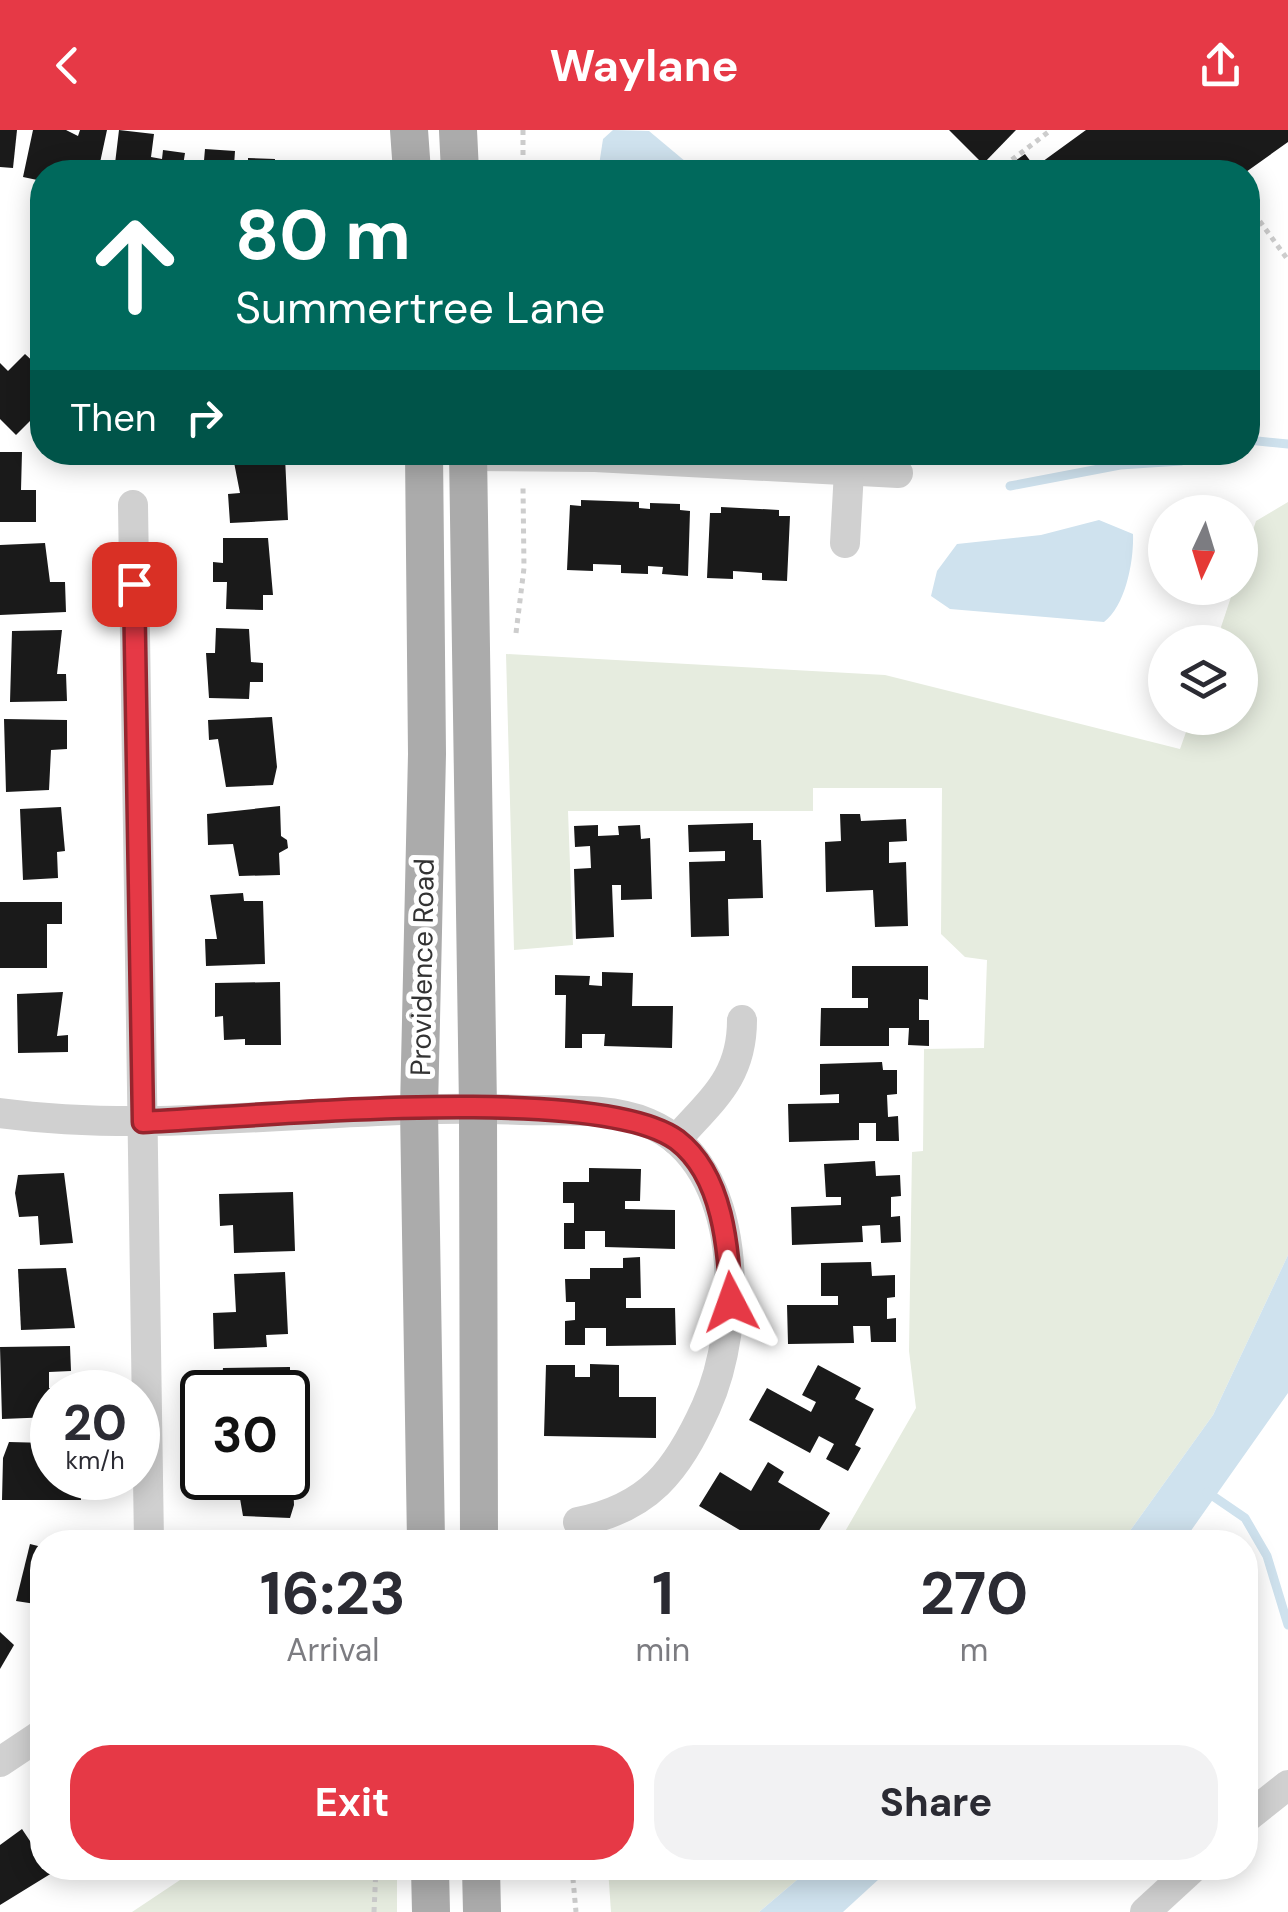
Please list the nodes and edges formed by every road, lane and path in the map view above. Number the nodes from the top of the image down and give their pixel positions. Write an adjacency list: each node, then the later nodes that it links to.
1 (409, 130): 5 (main road)
2 (458, 130): 6 (main road)
3 (523, 130): 7 (path)
4 (1051, 130): 8 (path)
5 (411, 160)
6 (459, 160)
7 (523, 160)
8 (1012, 160)
9 (1260, 222): 10 (path)
10 (1288, 260)
11 (424, 465): 22 (main road, Providence Road)
12 (468, 465): 21 (main road, Providence Road)
13 (522, 465): 19 (path)
14 (723, 465): 15 (street)
15 (849, 470): 16 (street); 18 (street)
16 (898, 474)
17 (133, 505): 24 (street)
18 (845, 543)
19 (516, 634)
20 (742, 1020): 25 (street)
21 (478, 1108): 22 (street); 25 (street); 29 (main road, Providence Road)
22 (420, 1109): 24 (street); 28 (main road, Providence Road)
23 (0, 1113): 24 (street)
24 (143, 1122): 27 (street)
25 (676, 1140): 26 (street)
26 (578, 1522)
27 (149, 1530)
28 (426, 1530)
29 (478, 1530)
30 (30, 1742): 31 (street)
31 (0, 1762)
32 (1288, 1785): 33 (street)
33 (1258, 1809)
34 (375, 1880): 39 (path)
35 (430, 1880): 40 (main road)
36 (482, 1880): 41 (main road)
37 (573, 1880): 42 (path)
38 (1180, 1880): 43 (street)
39 (374, 1912)
40 (431, 1912)
41 (482, 1912)
42 (576, 1912)
43 (1145, 1912)

